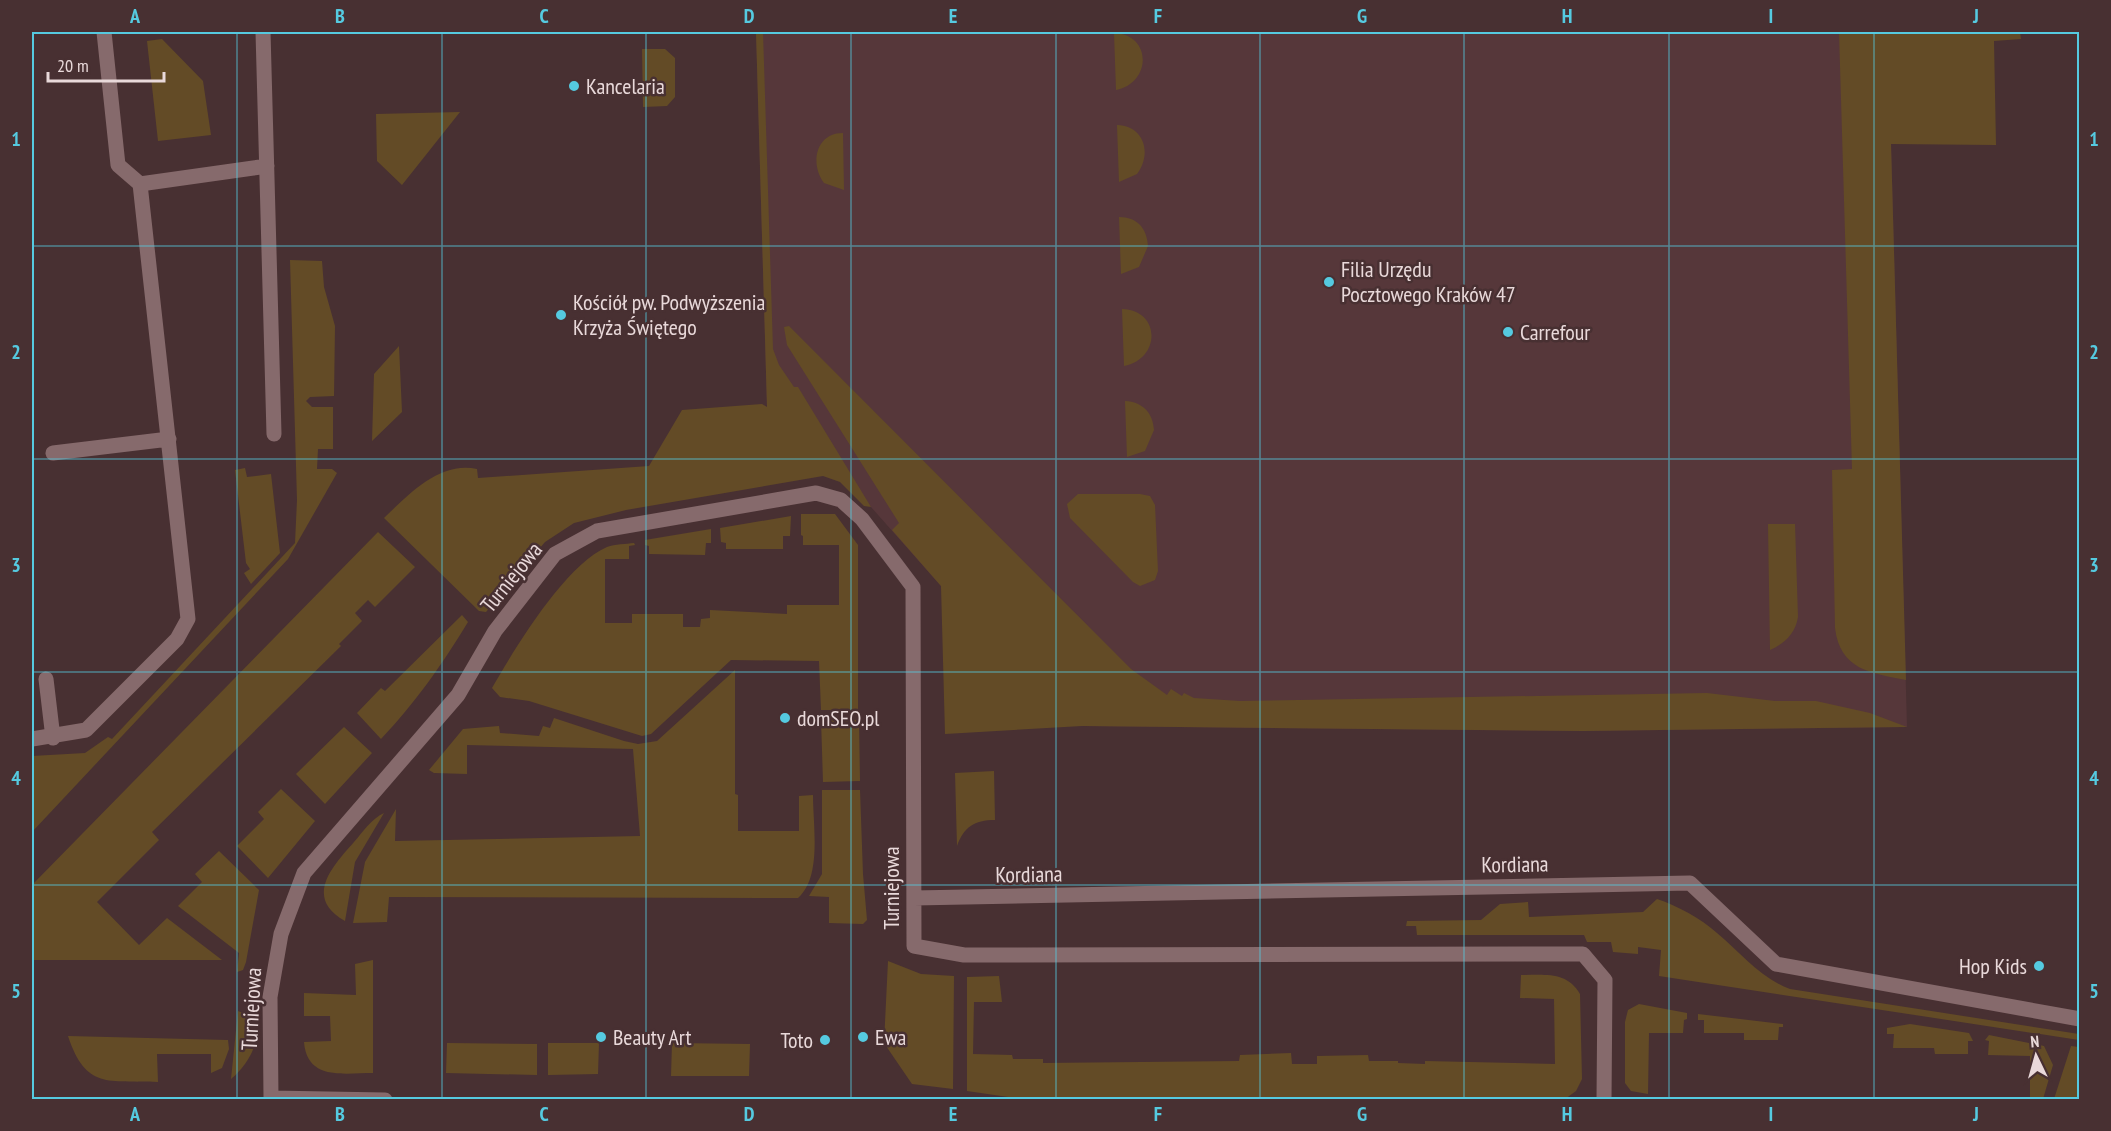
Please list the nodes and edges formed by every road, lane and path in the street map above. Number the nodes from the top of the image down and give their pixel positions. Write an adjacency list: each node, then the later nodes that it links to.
1 (104, 32): 4 (street)
2 (263, 32): 3 (street)
3 (267, 166): 4 (street); 5 (street)
4 (140, 184): 6 (street)
5 (274, 434)
6 (169, 439): 7 (street); 9 (street)
7 (53, 453)
8 (46, 679): 9 (street)
9 (53, 738): 10 (street)
10 (32, 739)
11 (914, 898): 12 (street, Kordiana); 13 (street, Turniejowa); 14 (street, Turniejowa)
12 (2079, 1019)
13 (385, 1100)
14 (1605, 1100)

